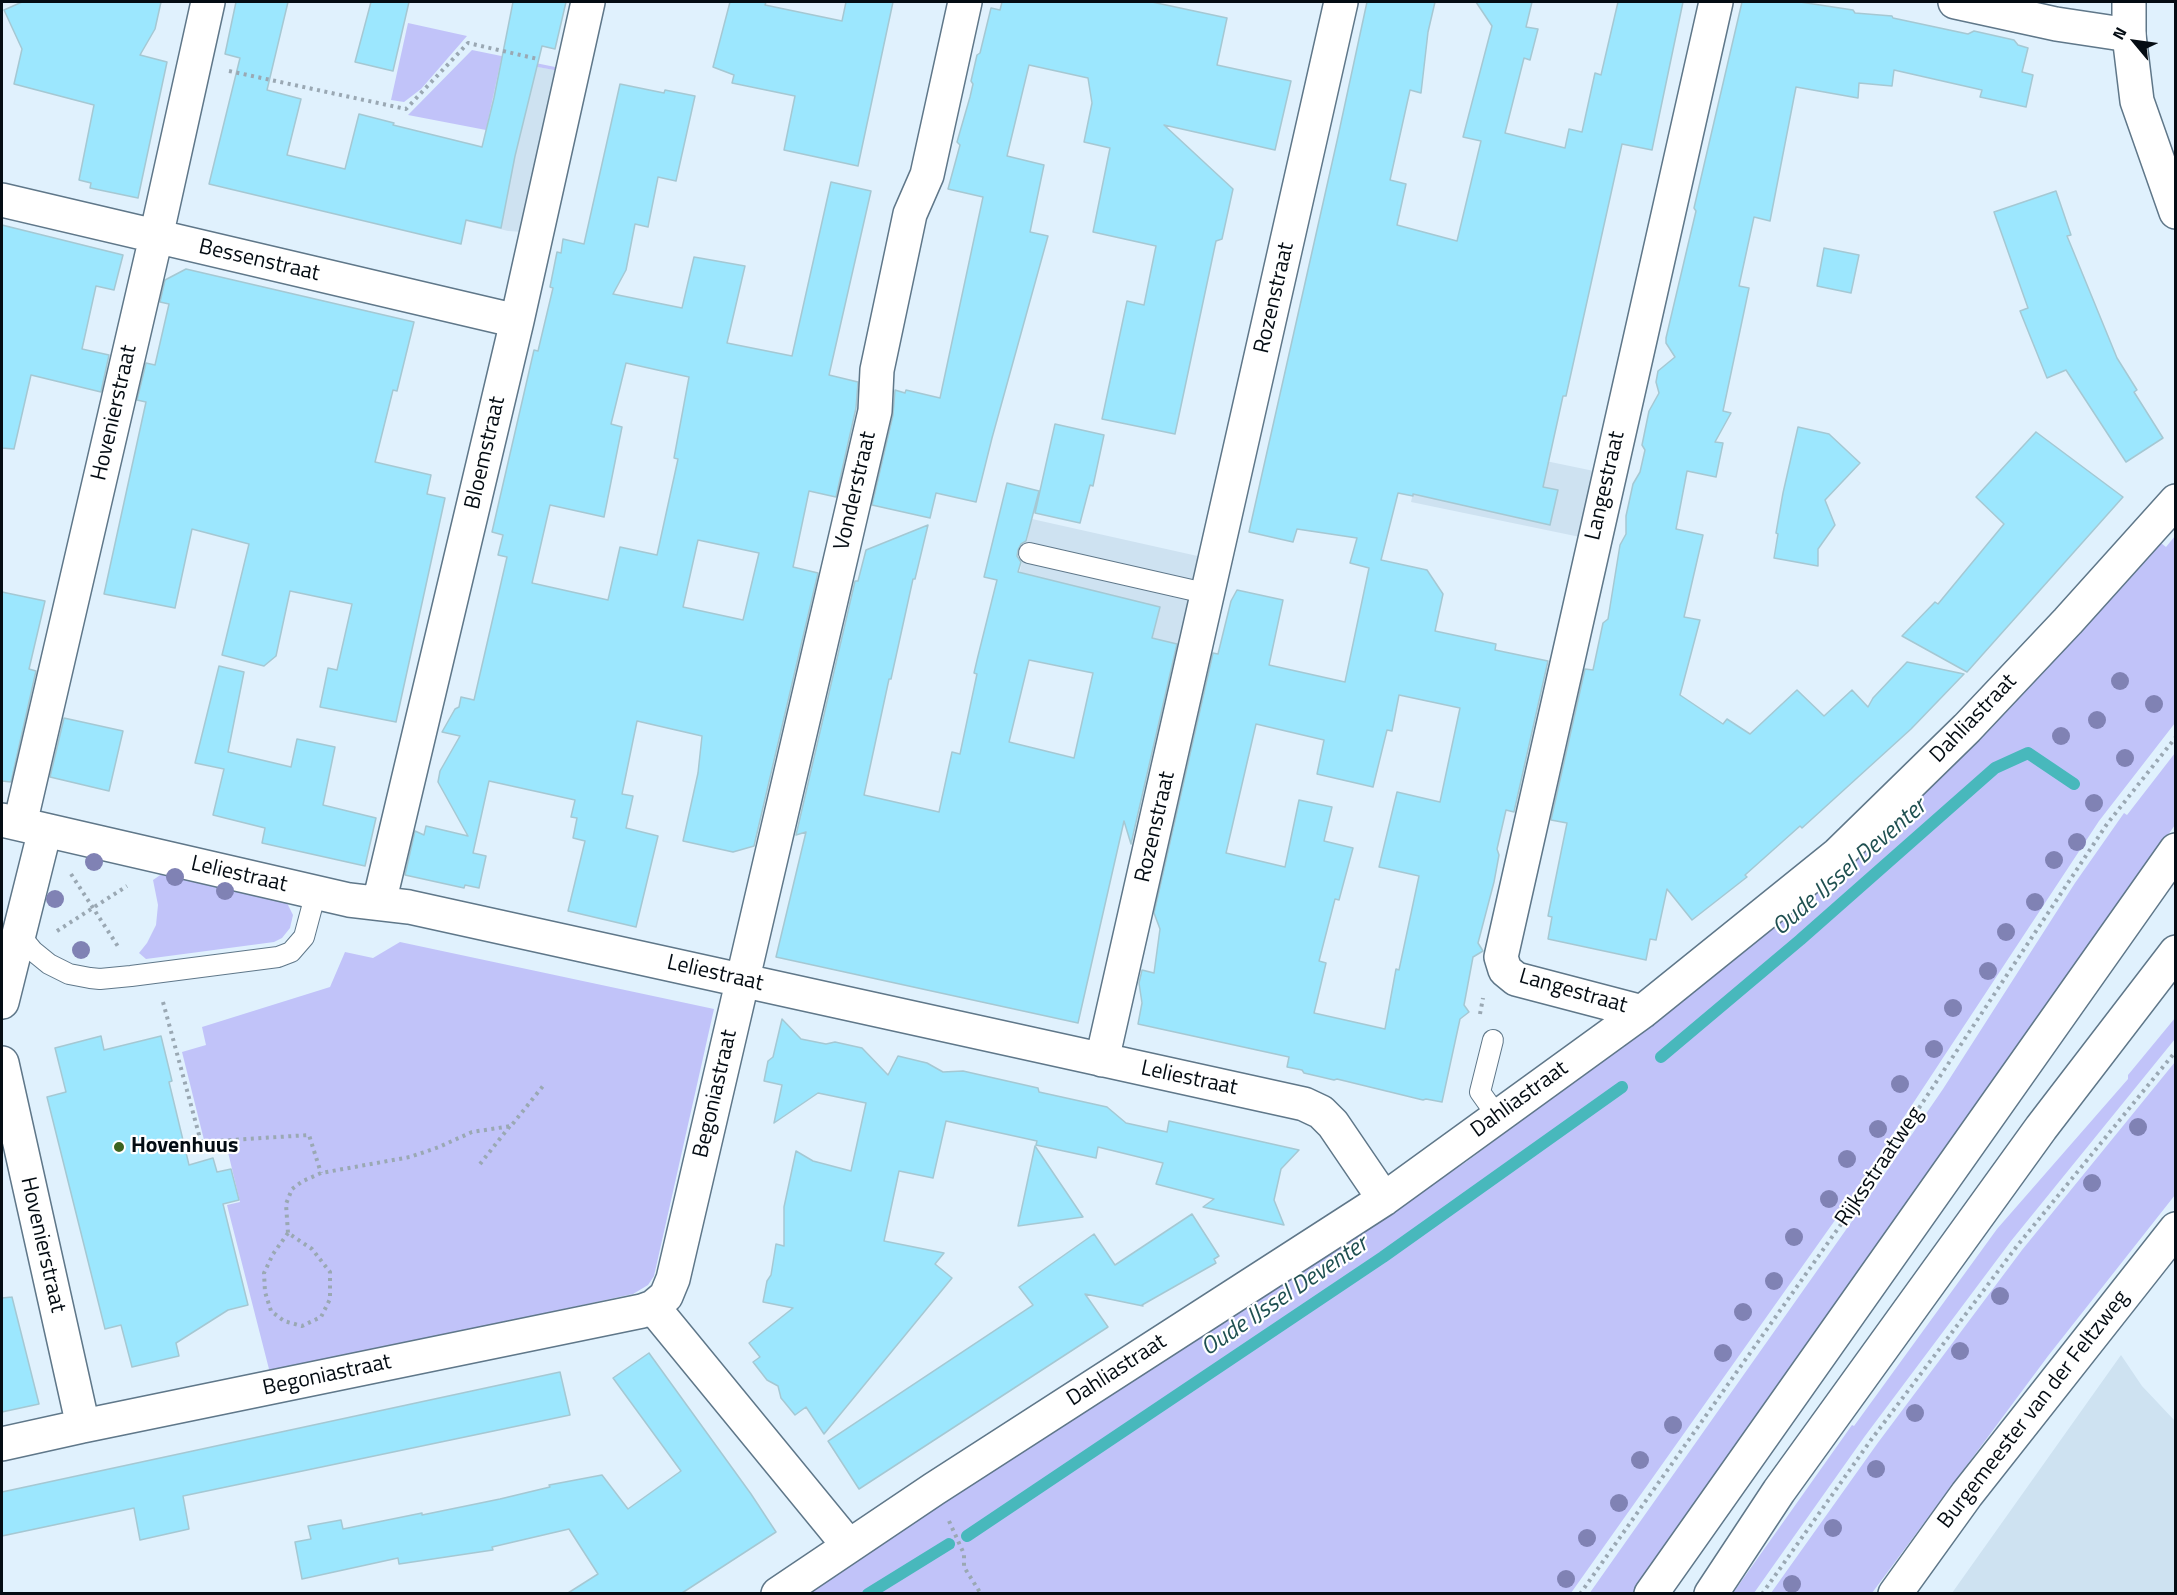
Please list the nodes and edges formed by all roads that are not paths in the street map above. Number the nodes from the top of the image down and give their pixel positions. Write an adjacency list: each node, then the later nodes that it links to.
1 (208, 2): 11 (street, Hovenierstraat)
2 (588, 2): 12 (street, Bloemstraat)
3 (965, 2): 22 (street, Vonderstraat)
4 (1341, 2): 15 (street, Rozenstraat)
5 (1716, 2): 24 (street, Langestraat)
6 (1955, 2): 8 (street)
7 (2129, 2): 8 (street)
8 (2129, 35): 10 (street)
9 (2, 200): 11 (street, Bessenstraat)
10 (2175, 212)
11 (156, 237): 12 (street, Bessenstraat); 16 (street, Hovenierstraat)
12 (517, 321): 19 (street, Bloemstraat)
13 (2175, 501): 24 (street, Dahliastraat)
14 (1029, 553): 15 (lane)
15 (1209, 594): 26 (street, Rozenstraat)
16 (22, 824): 18 (street, Leliestraat); 20 (street, Hovenierstraat)
17 (2175, 850): 36 (street)
18 (315, 892): 19 (street, Leliestraat); 20 (lane)
19 (379, 903): 22 (street, Leliestraat)
20 (19, 934): 23 (street, Hovenierstraat)
21 (2175, 952): 37 (street)
22 (743, 980): 26 (street, Leliestraat); 31 (street, Begoniastraat)
23 (2, 1002)
24 (1642, 1012): 28 (street, Dahliastraat)
25 (1493, 1040): 28 (lane)
26 (1102, 1060): 29 (street, Leliestraat)
27 (2, 1064): 32 (street, Hovenierstraat)
28 (1497, 1116): 29 (street, Dahliastraat)
29 (1384, 1199): 34 (street, Dahliastraat)
30 (2175, 1228): 38 (street, Burgemeester van der Feltzweg)
31 (653, 1307): 32 (street, Begoniastraat); 34 (street)
32 (84, 1426): 33 (street, Begoniastraat)
33 (2, 1444)
34 (849, 1546): 35 (street, Dahliastraat)
35 (778, 1593)
36 (1651, 1593)
37 (1711, 1593)
38 (1895, 1593)

